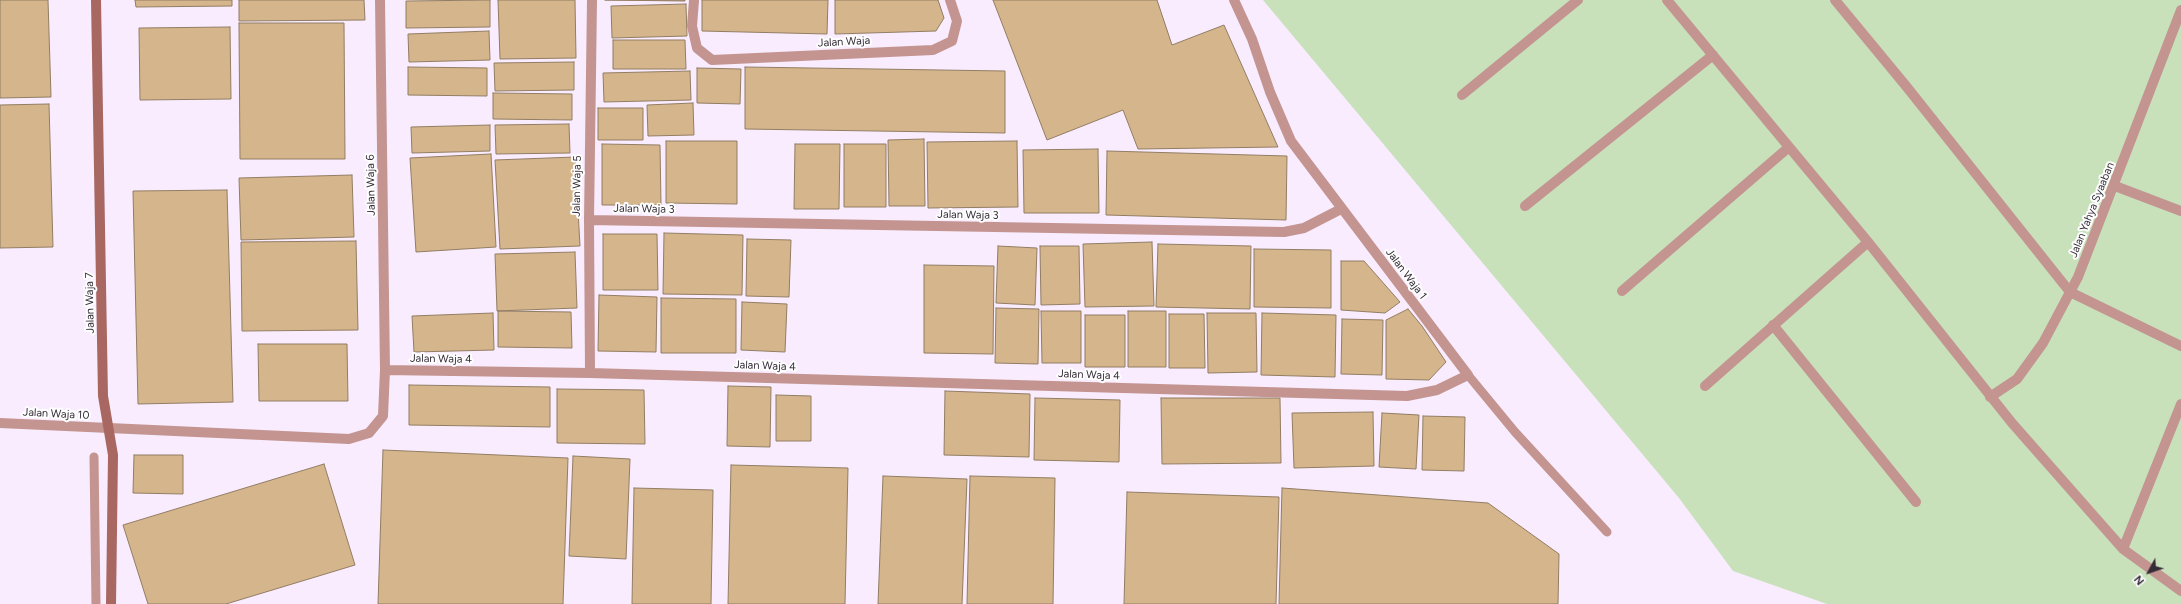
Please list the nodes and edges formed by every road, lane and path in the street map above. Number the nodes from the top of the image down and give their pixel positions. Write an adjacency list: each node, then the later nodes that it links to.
1 (96, 0): 31 (street, Jalan Waja 7)
2 (380, 0): 24 (street, Jalan Waja 6)
3 (592, 0): 18 (street, Jalan Waja 5)
4 (694, 0): 5 (street, Jalan Waja)
5 (950, 0)
6 (1234, 0): 16 (street, Jalan Waja 1)
7 (1578, 0): 12 (street)
8 (1668, 0): 11 (street)
9 (1835, 0): 21 (street)
10 (2181, 10): 14 (street, Jalan Yahya Syaaban)
11 (1713, 55): 13 (street); 15 (street)
12 (1462, 95)
13 (1789, 147): 19 (street); 20 (street)
14 (2114, 186): 17 (street); 21 (street, Jalan Yahya Syaaban)
15 (1525, 206)
16 (1341, 209): 18 (street, Jalan Waja 3); 26 (street, Jalan Waja 1)
17 (2181, 211)
18 (589, 220): 25 (street, Jalan Waja 5)
19 (1868, 242): 22 (street); 28 (street)
20 (1622, 291)
21 (2070, 292): 23 (street); 28 (street, Jalan Yahya Syaaban)
22 (1773, 326): 27 (street); 33 (street)
23 (2181, 346)
24 (385, 370): 25 (street, Jalan Waja 4); 31 (street)
25 (590, 373): 26 (street, Jalan Waja 4)
26 (1468, 376): 34 (lane, Jalan Waja 1)
27 (1705, 386)
28 (1990, 397): 35 (street)
29 (2181, 404): 35 (street)
30 (0, 422): 31 (street, Jalan Waja 10)
31 (110, 429): 38 (street, Jalan Waja 7)
32 (94, 457): 37 (lane)
33 (1916, 502)
34 (1607, 532)
35 (2123, 549): 36 (street)
36 (2181, 591)
37 (96, 604)
38 (111, 604)

